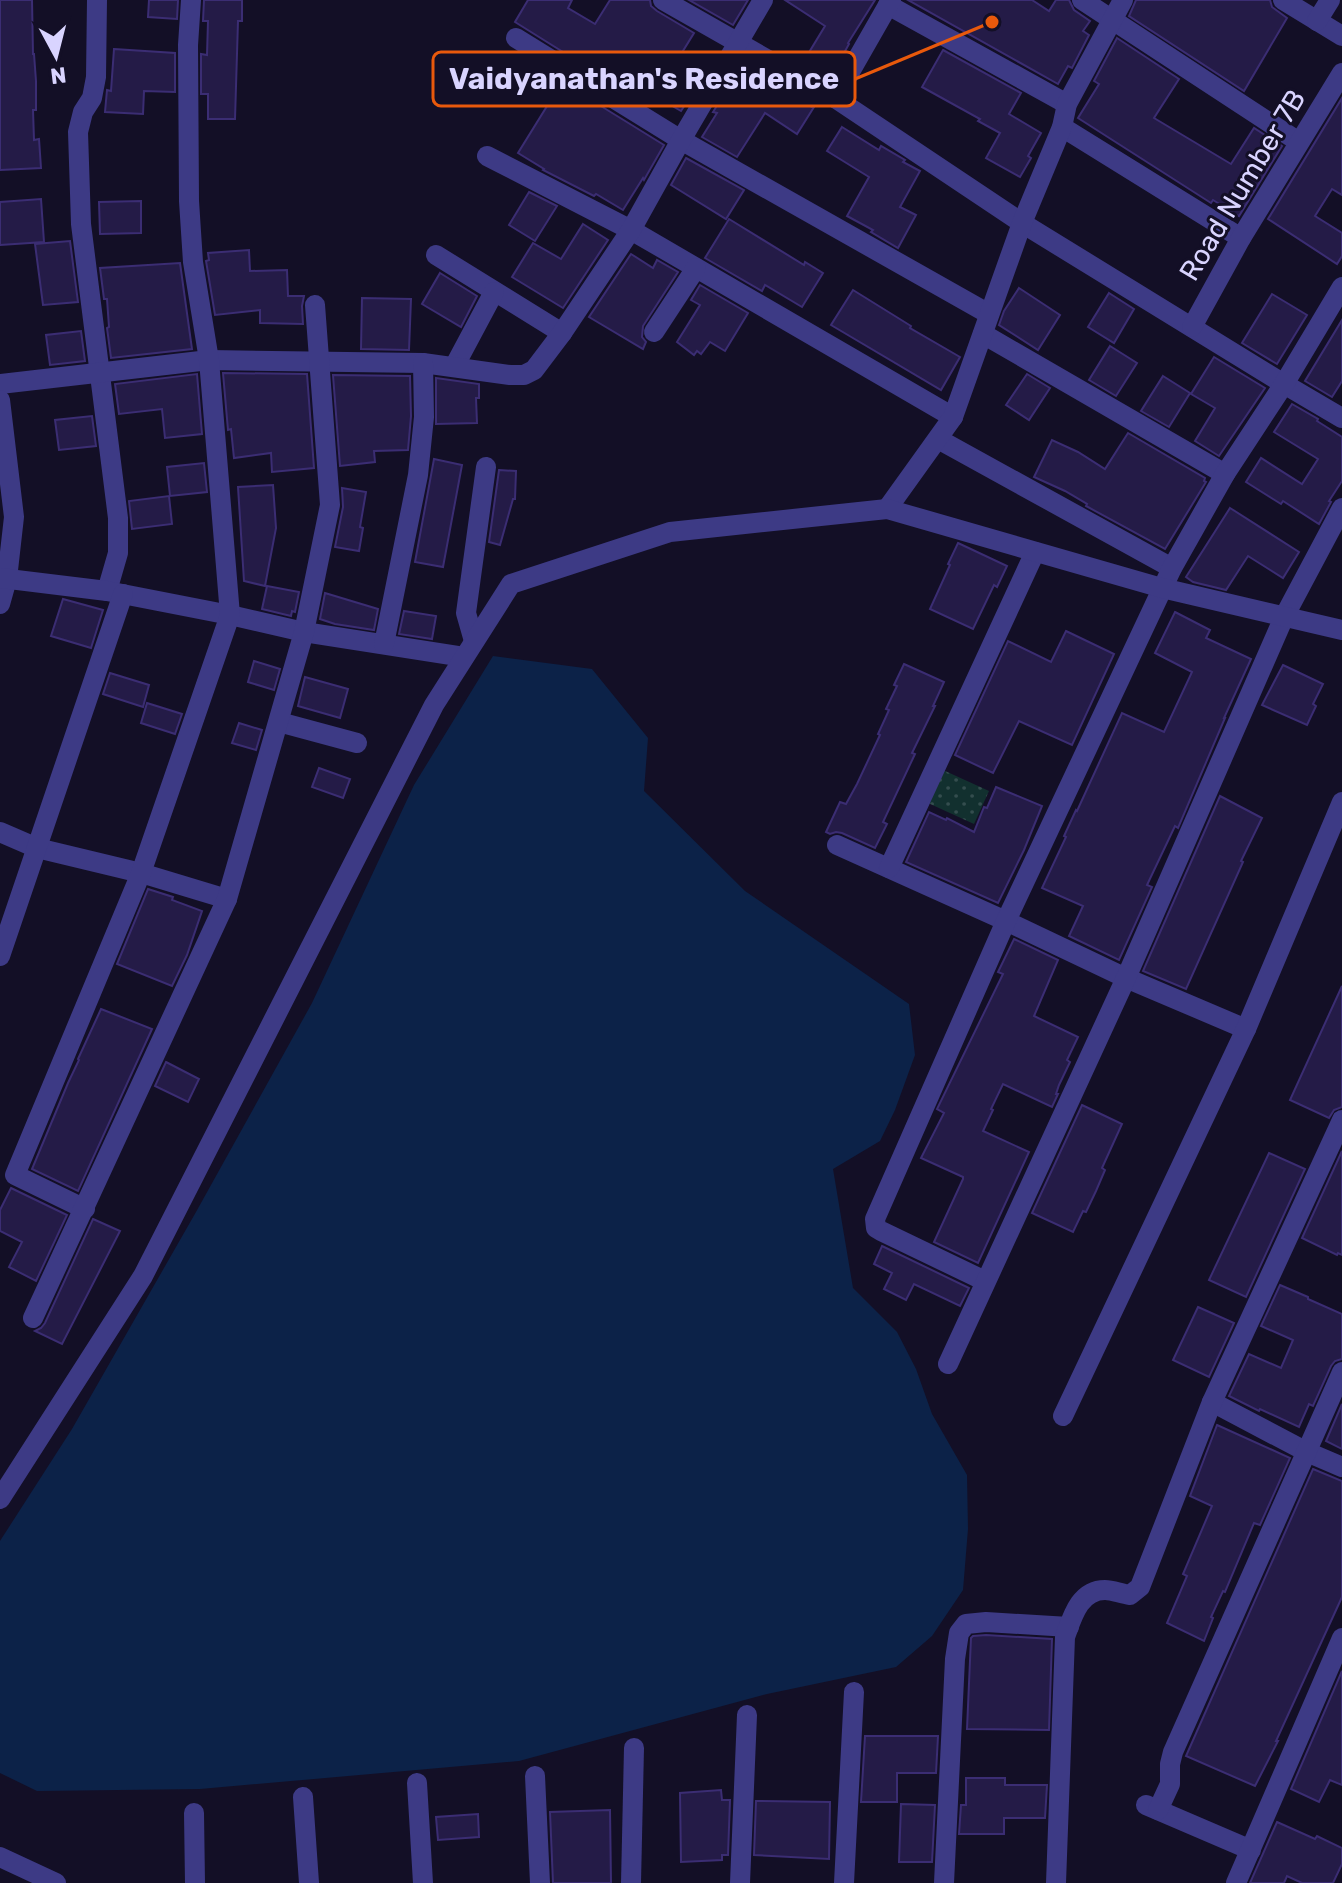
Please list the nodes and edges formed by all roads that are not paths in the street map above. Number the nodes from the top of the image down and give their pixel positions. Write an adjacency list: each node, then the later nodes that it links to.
1 (97, 0): 39 (street)
2 (191, 0): 35 (street)
3 (663, 0): 14 (street)
4 (763, 0): 14 (street)
5 (1082, 0): 10 (street)
6 (1123, 0): 10 (street)
7 (1283, 0): 11 (street)
8 (1330, 0): 11 (street)
9 (890, 2): 16 (street); 17 (street)
10 (1111, 19): 17 (street); 20 (street)
11 (1317, 21): 12 (street)
12 (1342, 36)
13 (516, 38): 19 (street)
14 (737, 44): 16 (street); 19 (street)
15 (1342, 73): 20 (street, Road Number 7B)
16 (835, 98): 22 (street)
17 (1067, 104): 18 (street)
18 (1062, 127): 22 (street); 24 (street)
19 (681, 140): 23 (street); 30 (street)
20 (1299, 142): 24 (street, Road Number 7B)
21 (487, 156): 23 (street)
22 (1022, 223): 30 (street); 31 (street)
23 (631, 230): 26 (street); 33 (street)
24 (1241, 238): 31 (street, Road Number 7B)
25 (436, 255): 28 (street)
26 (696, 268): 32 (street); 43 (street)
27 (1342, 287): 41 (street)
28 (494, 292): 33 (street); 38 (street)
29 (315, 305): 36 (street)
30 (989, 314): 34 (street)
31 (1192, 327): 41 (street)
32 (654, 332)
33 (562, 333): 38 (street)
34 (983, 334): 43 (street); 47 (street)
35 (209, 360): 36 (street); 39 (street); 56 (street)
36 (320, 360): 37 (street); 59 (street)
37 (423, 363): 38 (street); 60 (street)
38 (454, 367)
39 (101, 374): 40 (street); 54 (street)
40 (0, 384)
41 (1284, 384): 44 (street); 47 (street)
42 (0, 400): 52 (street)
43 (953, 417): 45 (street)
44 (1342, 418)
45 (938, 439): 49 (street); 51 (street)
46 (486, 467): 61 (street)
47 (1225, 474): 51 (street)
48 (1342, 508): 57 (street)
49 (887, 509): 50 (street); 61 (street)
50 (1035, 552): 53 (street); 68 (street)
51 (1172, 568): 53 (street)
52 (3, 578): 54 (street); 55 (street)
53 (1162, 588): 57 (street); 71 (street)
54 (115, 592): 56 (street); 67 (street)
55 (0, 604)
56 (230, 615): 59 (street); 69 (street)
57 (1284, 617): 58 (street); 73 (street)
58 (1342, 630)
59 (304, 632): 60 (street); 62 (street)
60 (384, 644): 61 (street)
61 (469, 649): 85 (street)
62 (279, 722): 63 (street); 70 (street)
63 (357, 743)
64 (1342, 802): 74 (street)
65 (0, 832): 67 (street)
66 (837, 845): 68 (street)
67 (37, 848): 69 (street); 72 (street)
68 (889, 868): 71 (street)
69 (141, 873): 70 (street); 76 (street)
70 (227, 899): 76 (street)
71 (1006, 921): 73 (street); 77 (street)
72 (0, 956)
73 (1126, 978): 74 (street); 77 (street)
74 (1246, 1029): 82 (street)
75 (1342, 1120): 81 (street)
76 (85, 1209): 78 (street)
77 (985, 1281): 79 (street)
78 (33, 1318)
79 (948, 1364)
80 (1342, 1372): 83 (street)
81 (1212, 1402): 83 (street); 86 (street)
82 (1063, 1416)
83 (1307, 1452): 84 (street); 95 (street)
84 (1342, 1467)
85 (0, 1498)
86 (1069, 1627): 105 (street); 106 (street)
87 (1342, 1638): 95 (street)
88 (854, 1692): 104 (street)
89 (747, 1715): 103 (street)
90 (634, 1748): 102 (street)
91 (535, 1776): 101 (street)
92 (417, 1783): 100 (street)
93 (303, 1797): 99 (street)
94 (194, 1813): 98 (street)
95 (1251, 1850): 107 (street)
96 (0, 1857): 97 (street)
97 (56, 1883)
98 (195, 1883)
99 (309, 1883)
100 (423, 1883)
101 (540, 1883)
102 (631, 1883)
103 (740, 1883)
104 (844, 1883)
105 (944, 1883)
106 (1056, 1883)
107 (1236, 1883)

